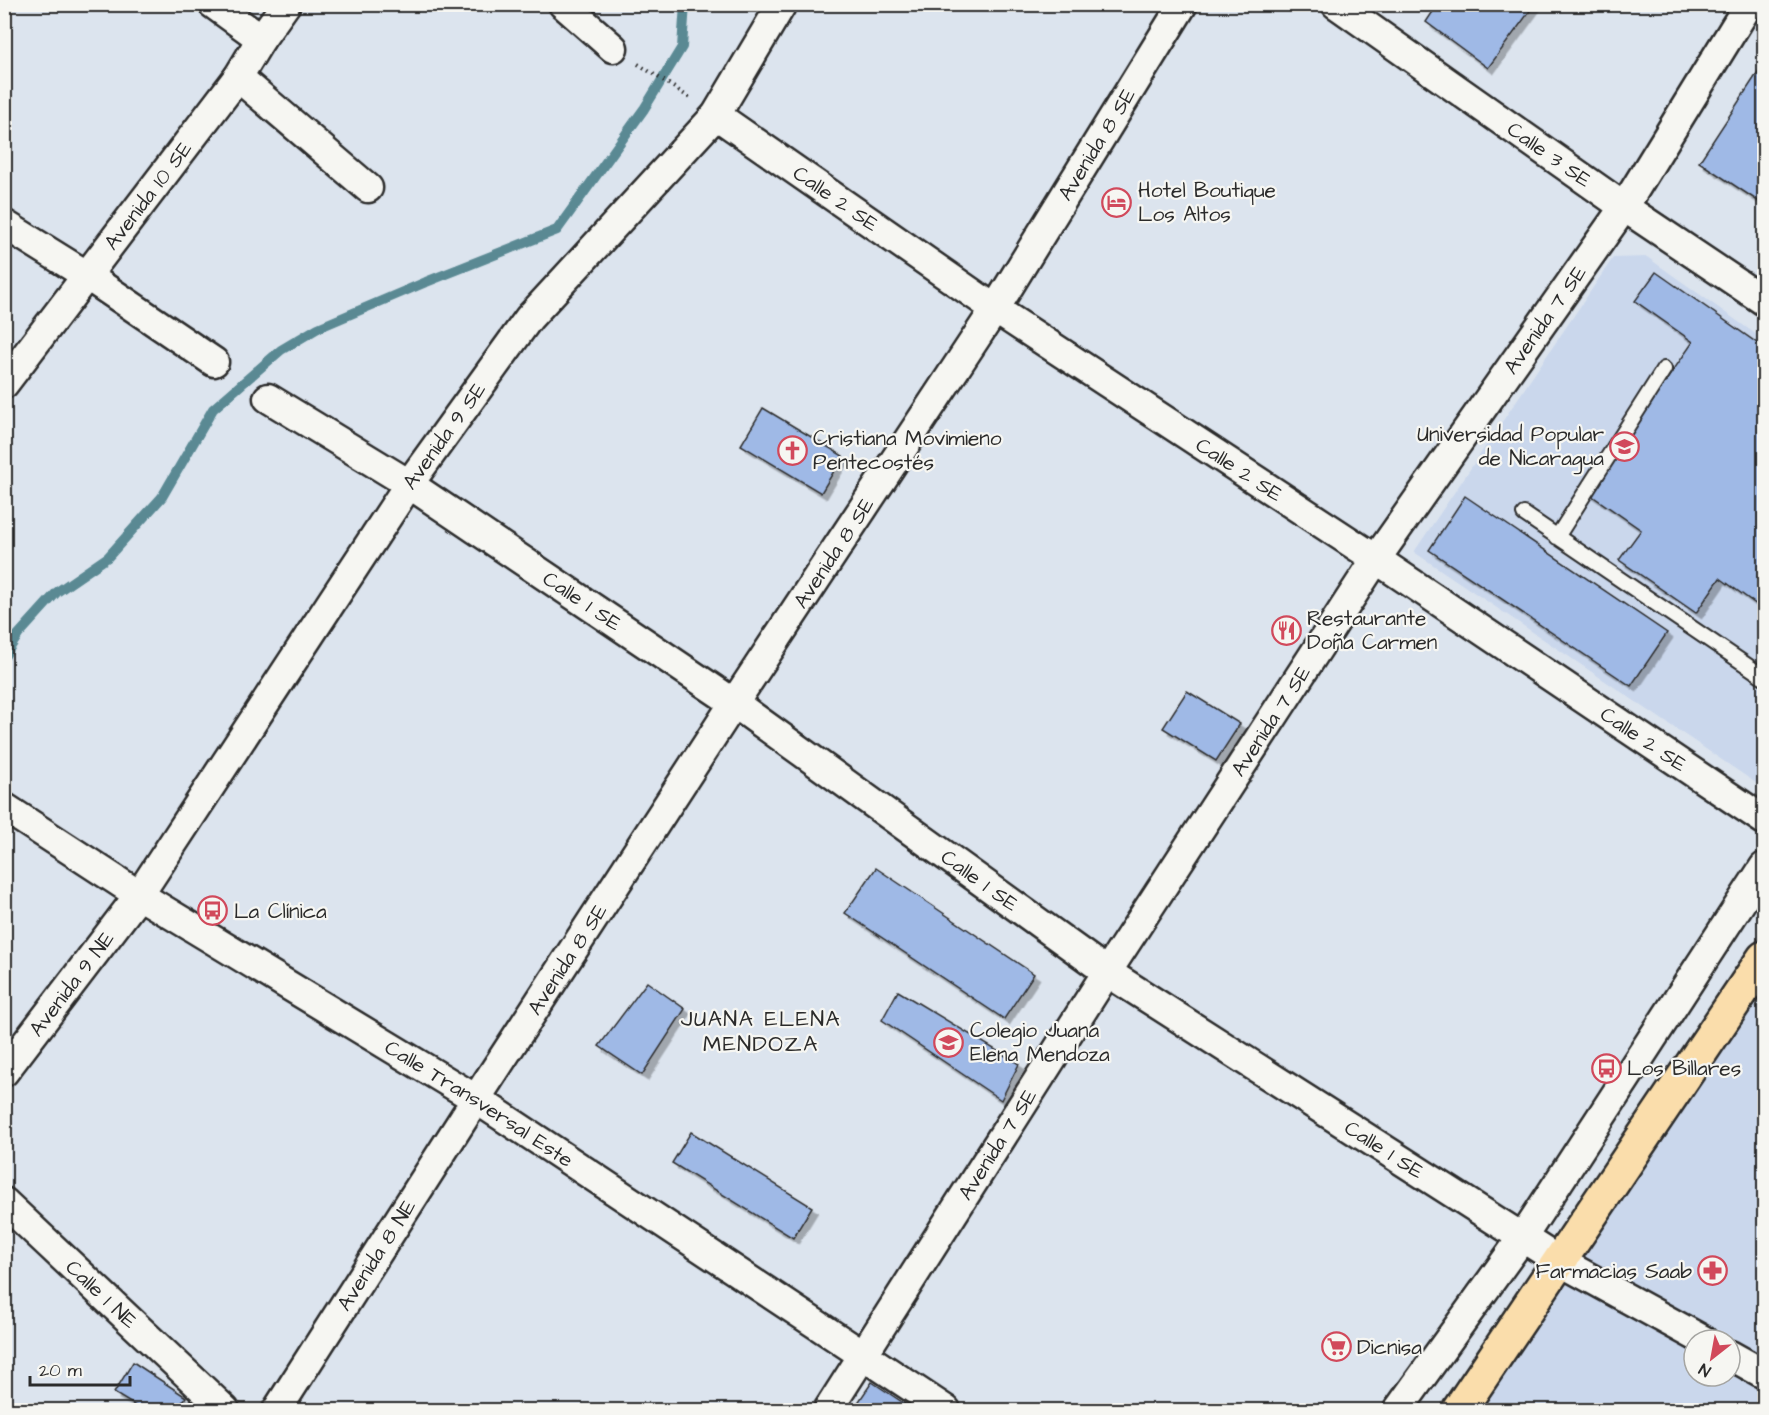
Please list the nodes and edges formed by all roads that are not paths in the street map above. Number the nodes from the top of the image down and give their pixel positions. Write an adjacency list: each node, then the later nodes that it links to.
1 (213, 4): 8 (street)
2 (286, 4): 8 (street, Avenida 10 SE)
3 (563, 4): 9 (street)
4 (782, 4): 11 (street, Avenida 9 SE)
5 (1184, 4): 17 (street, Avenida 8 SE)
6 (1336, 4): 13 (street, Calle 3 SE)
7 (1749, 4): 13 (street, Avenida 7 SE)
8 (261, 39): 10 (street, Avenida 10 SE)
9 (613, 48)
10 (238, 77): 12 (street); 15 (street, Avenida 10 SE)
11 (716, 115): 17 (street, Calle 2 SE); 22 (street, Avenida 9 SE)
12 (368, 188)
13 (1624, 207): 16 (street, Calle 3 SE); 25 (street, Avenida 7 SE)
14 (4, 224): 15 (street)
15 (86, 275): 18 (street); 20 (street, Avenida 10 SE)
16 (1764, 301)
17 (995, 309): 25 (street, Calle 2 SE); 27 (street, Avenida 8 SE)
18 (214, 362)
19 (1664, 369): 24 (lane)
20 (4, 384)
21 (268, 398): 22 (street, Calle 1 SE)
22 (409, 484): 27 (street, Calle 1 SE); 31 (street, Avenida 9 SE)
23 (1524, 514): 24 (lane)
24 (1557, 537): 26 (lane)
25 (1376, 559): 29 (street, Calle 2 SE); 33 (street, Avenida 7 SE)
26 (1764, 677)
27 (734, 703): 33 (street, Calle 1 SE); 35 (street, Avenida 8 SE)
28 (4, 807): 31 (street, Calle Transversal Este)
29 (1764, 820)
30 (1764, 867): 37 (street)
31 (139, 895): 34 (street, Avenida 9 NE); 35 (street, Calle Transversal Este)
32 (1764, 958): 38 (highway)
33 (1107, 972): 37 (street, Calle 1 SE); 40 (street, Avenida 7 SE)
34 (4, 1072)
35 (476, 1099): 40 (street, Calle Transversal Este); 44 (street, Avenida 8 NE)
36 (4, 1202): 43 (street, Calle 1 NE)
37 (1522, 1238): 38 (street, Calle 1 SE); 47 (street)
38 (1559, 1261): 39 (street, Calle 1 SE); 48 (highway)
39 (1682, 1328)
40 (864, 1357): 45 (street, Avenida 7 SE); 46 (street, Calle Transversal Este)
41 (1742, 1362): 42 (street)
42 (1764, 1374)
43 (225, 1410)
44 (277, 1410)
45 (828, 1410)
46 (946, 1410)
47 (1398, 1410)
48 (1459, 1410)

